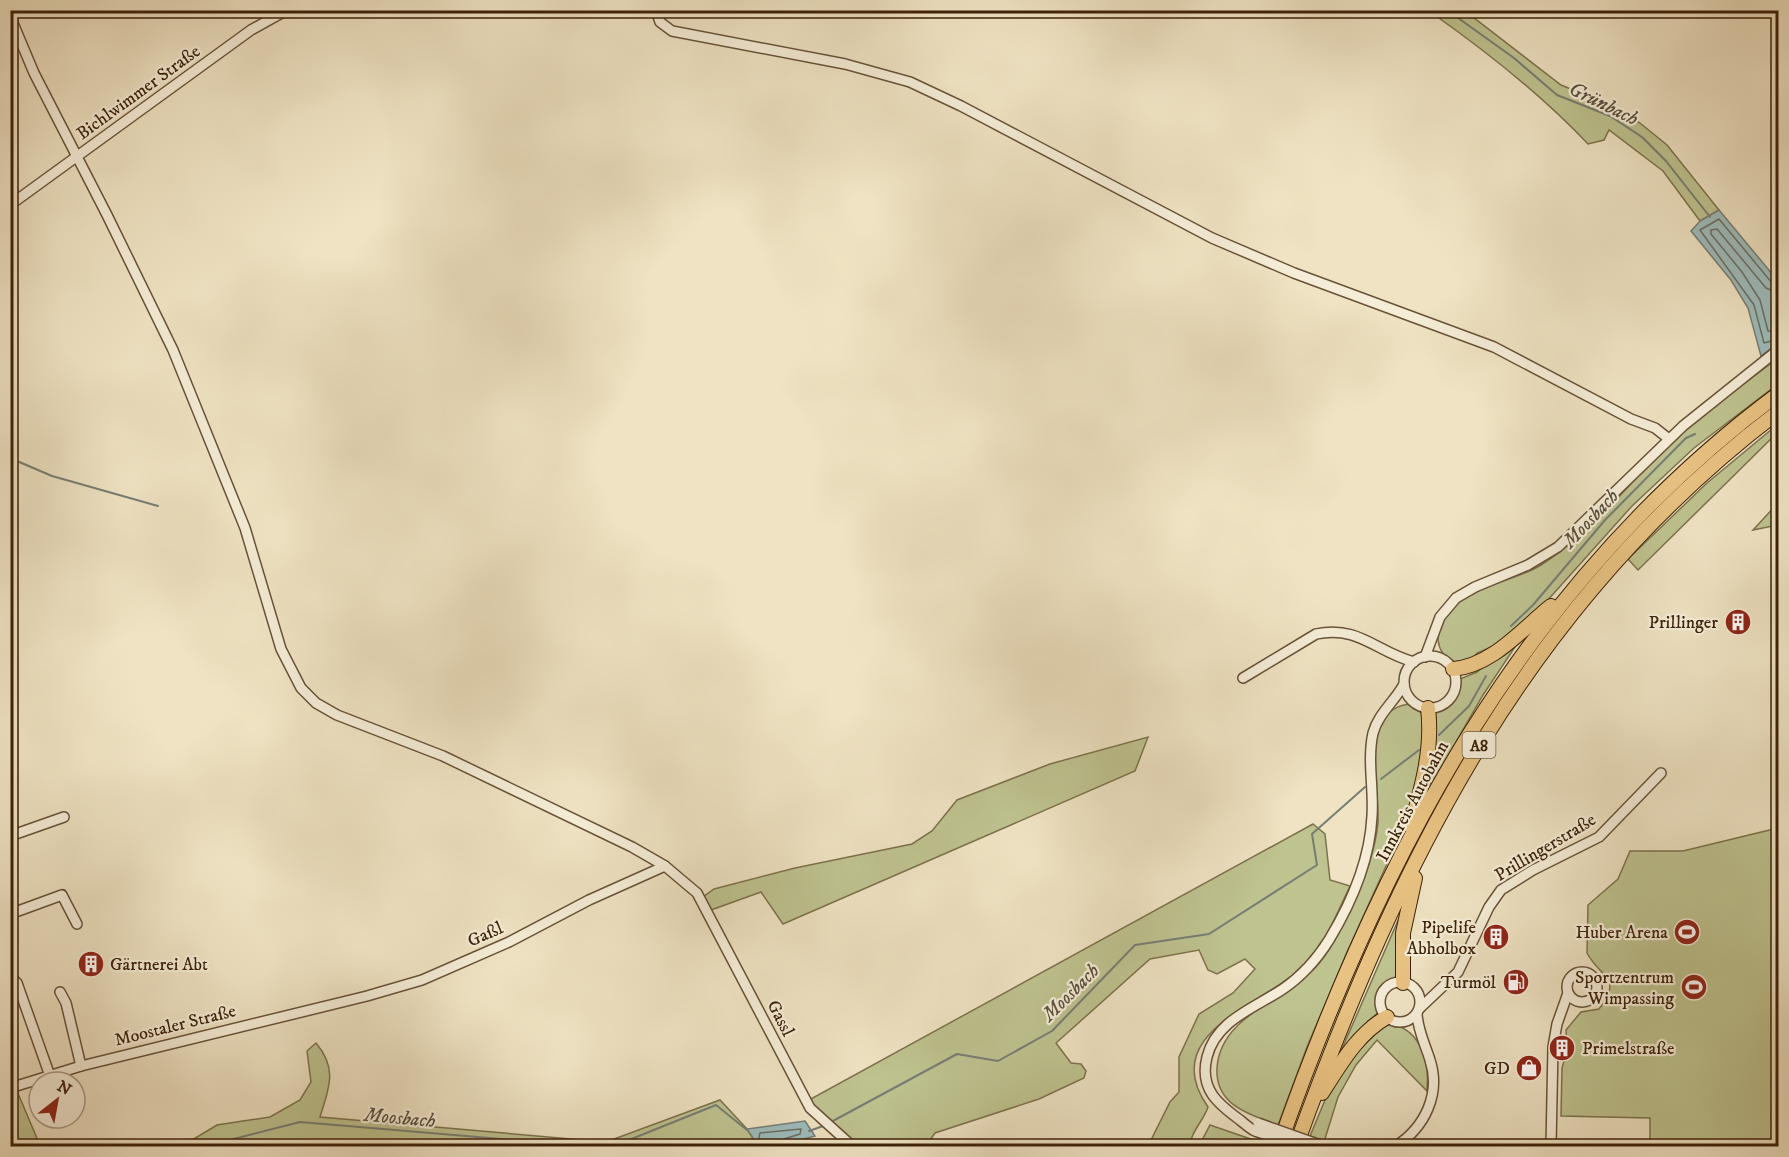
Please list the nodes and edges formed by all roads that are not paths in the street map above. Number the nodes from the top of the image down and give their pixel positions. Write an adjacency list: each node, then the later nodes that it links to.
1 (287, 10): 4 (street, Bichlwimmer Straße)
2 (656, 10): 9 (street)
3 (10, 16): 4 (street)
4 (78, 156): 5 (street, Bichlwimmer Straße); 27 (street)
5 (10, 205)
6 (1779, 350): 9 (street)
7 (1779, 394): 10 (highway, Innkreis Autobahn / A8)
8 (1779, 412): 25 (highway, Innkreis Autobahn / A8)
9 (1669, 439): 11 (street)
10 (1571, 590): 16 (highway); 26 (highway, Innkreis Autobahn / A8)
11 (1433, 639): 13 (street); 14 (street)
12 (1393, 656): 15 (street); 17 (street); 18 (street)
13 (1425, 657): 14 (street); 15 (street)
14 (1440, 658): 16 (street)
15 (1414, 662): 18 (street)
16 (1453, 669): 21 (street)
17 (1243, 678)
18 (1405, 680): 19 (street); 20 (street)
19 (1411, 699): 20 (street); 21 (street)
20 (1391, 703): 49 (street)
21 (1428, 708): 26 (highway)
22 (1661, 773): 32 (street, Prillingerstraße)
23 (64, 817): 24 (street)
24 (10, 836)
25 (1422, 850): 31 (highway); 48 (highway, Innkreis Autobahn / A8)
26 (1404, 852): 51 (highway, Innkreis Autobahn / A8)
27 (665, 866): 37 (street, Gaßl); 50 (street, Gassl)
28 (10, 914): 29 (street)
29 (77, 924)
30 (10, 976): 44 (street)
31 (1403, 982): 33 (street); 39 (street)
32 (1440, 988): 33 (street); 38 (street, Prillingerstraße)
33 (1416, 990): 38 (street)
34 (60, 993): 43 (street)
35 (1568, 993): 36 (street); 36 (street); 40 (street)
36 (1577, 1002): 40 (street)
37 (309, 1009): 43 (street, Moostaler Straße)
38 (1418, 1012): 41 (street); 42 (street)
39 (1387, 1017): 41 (street); 48 (highway)
40 (1558, 1020): 55 (street)
41 (1407, 1021): 42 (street)
42 (1422, 1041): 54 (street)
43 (81, 1066): 45 (street, Moostaler Straße)
44 (48, 1070)
45 (69, 1070)
46 (27, 1083): 47 (street, Moostaler Straße)
47 (10, 1088)
48 (1308, 1114): 52 (highway, Innkreis Autobahn / A8)
49 (1256, 1127): 52 (street, bridge); 53 (street, bridge)
50 (852, 1146)
51 (1279, 1146)
52 (1298, 1146)
53 (1323, 1146)
54 (1396, 1146)
55 (1551, 1146)

